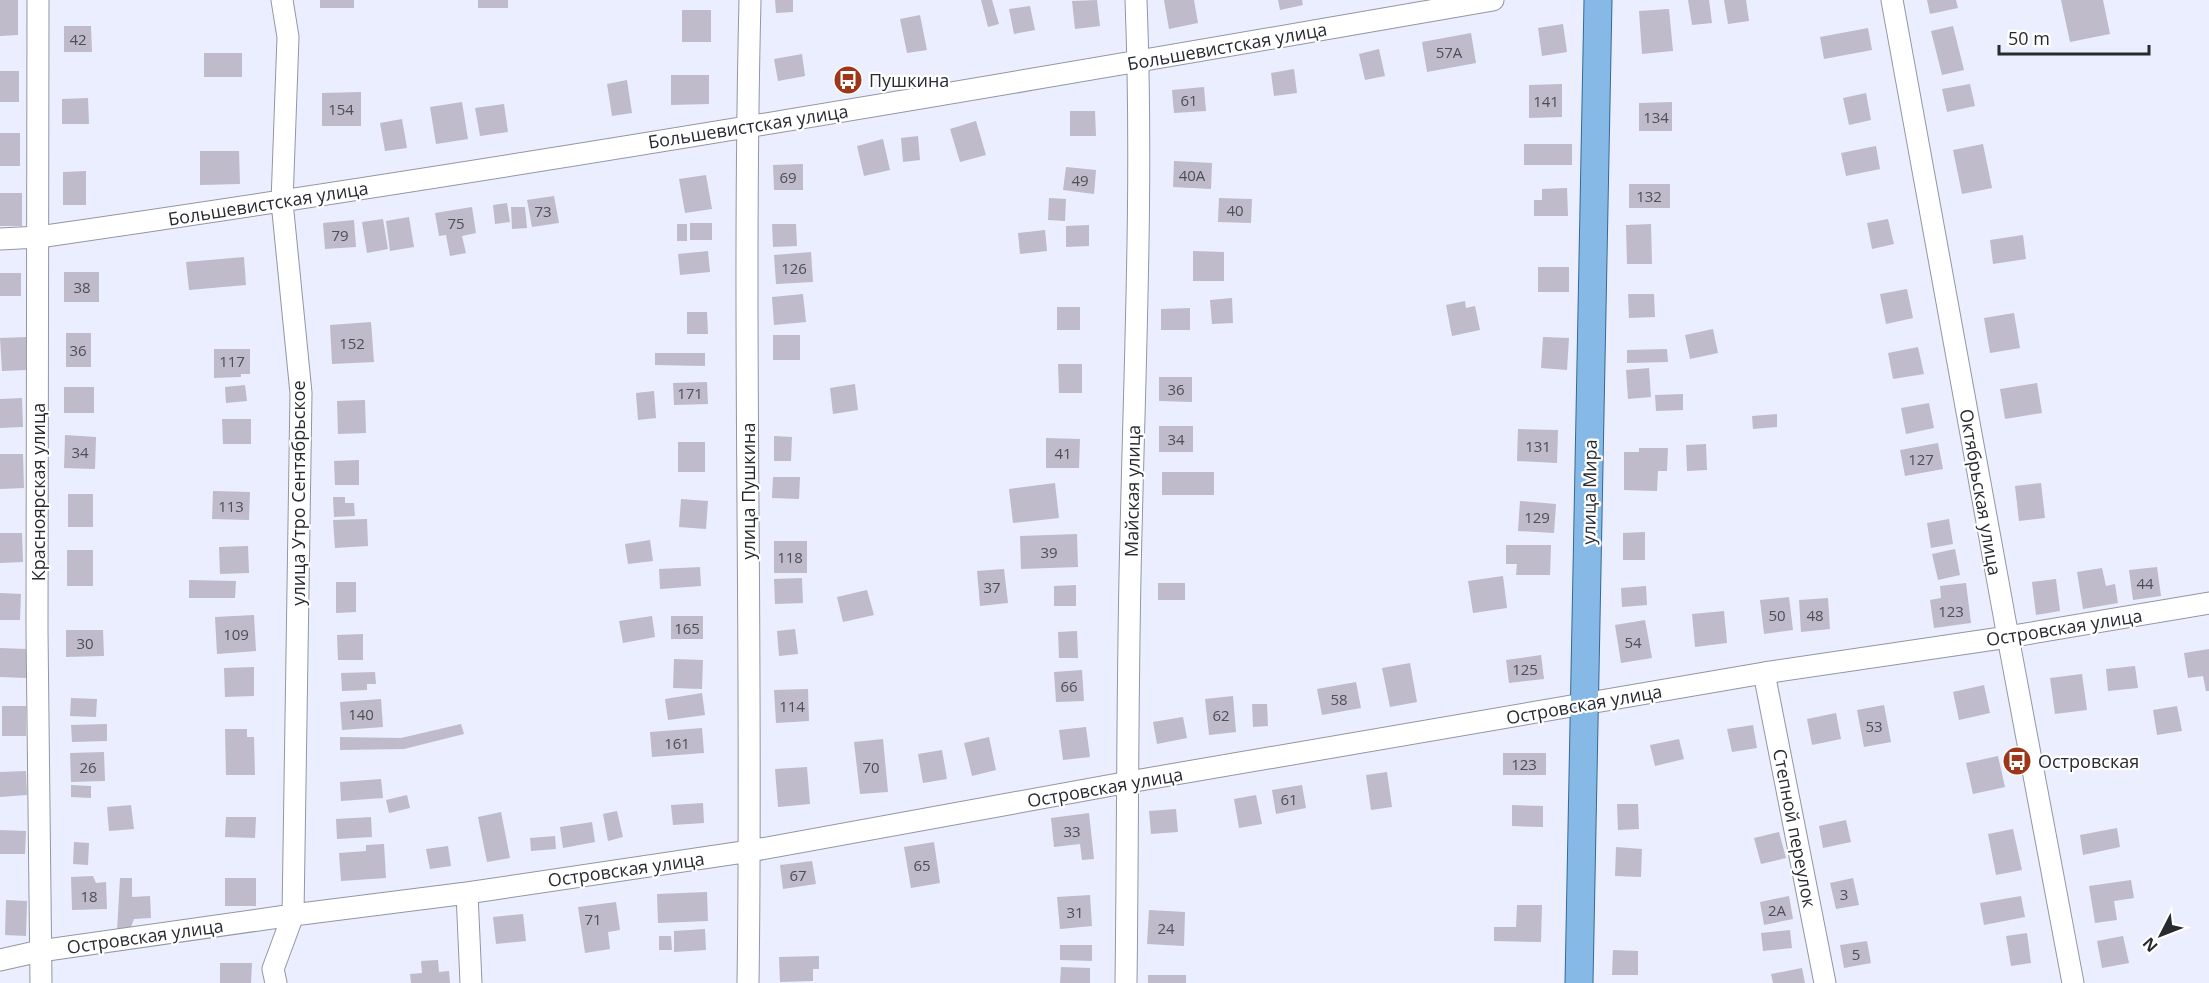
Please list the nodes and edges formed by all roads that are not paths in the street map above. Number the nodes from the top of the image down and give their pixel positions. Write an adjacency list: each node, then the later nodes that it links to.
1 (38, 0): 11 (street, Красноярская улица)
2 (282, 0): 10 (street, улица Утро Сентябрьское)
3 (750, 0): 9 (street, улица Пушкина)
4 (1136, 0): 8 (street, Майская улица)
5 (1493, 0): 8 (street, Большевистская улица)
6 (1598, 0): 16 (main road, улица Мира)
7 (1892, 0): 14 (street, Октябрьская улица)
8 (1139, 62): 9 (street, Большевистская улица); 17 (street, Майская улица)
9 (747, 126): 10 (street, Большевистская улица); 18 (street, улица Пушкина)
10 (282, 202): 11 (street, Большевистская улица); 20 (street, улица Утро Сентябрьское)
11 (39, 237): 12 (street, Большевистская улица); 21 (street, Красноярская улица)
12 (0, 239)
13 (2209, 603): 14 (street, Островская улица)
14 (2008, 638): 15 (street, Островская улица); 30 (street, Октябрьская улица)
15 (1764, 673): 16 (street, Островская улица); 29 (street, Степной переулок)
16 (1586, 704): 17 (street, Островская улица); 28 (main road, улица Мира)
17 (1129, 782): 18 (street, Островская улица); 27 (street, Майская улица)
18 (750, 851): 19 (street, Островская улица); 26 (street, улица Пушкина)
19 (467, 893): 20 (street, Островская улица); 25 (street)
20 (292, 915): 21 (street, Островская улица); 24 (street, улица Утро Сентябрьское)
21 (40, 951): 22 (street, Островская улица); 23 (street, Красноярская улица)
22 (0, 960)
23 (41, 983)
24 (276, 983)
25 (471, 983)
26 (748, 983)
27 (1126, 983)
28 (1579, 983)
29 (1825, 983)
30 (2073, 983)

